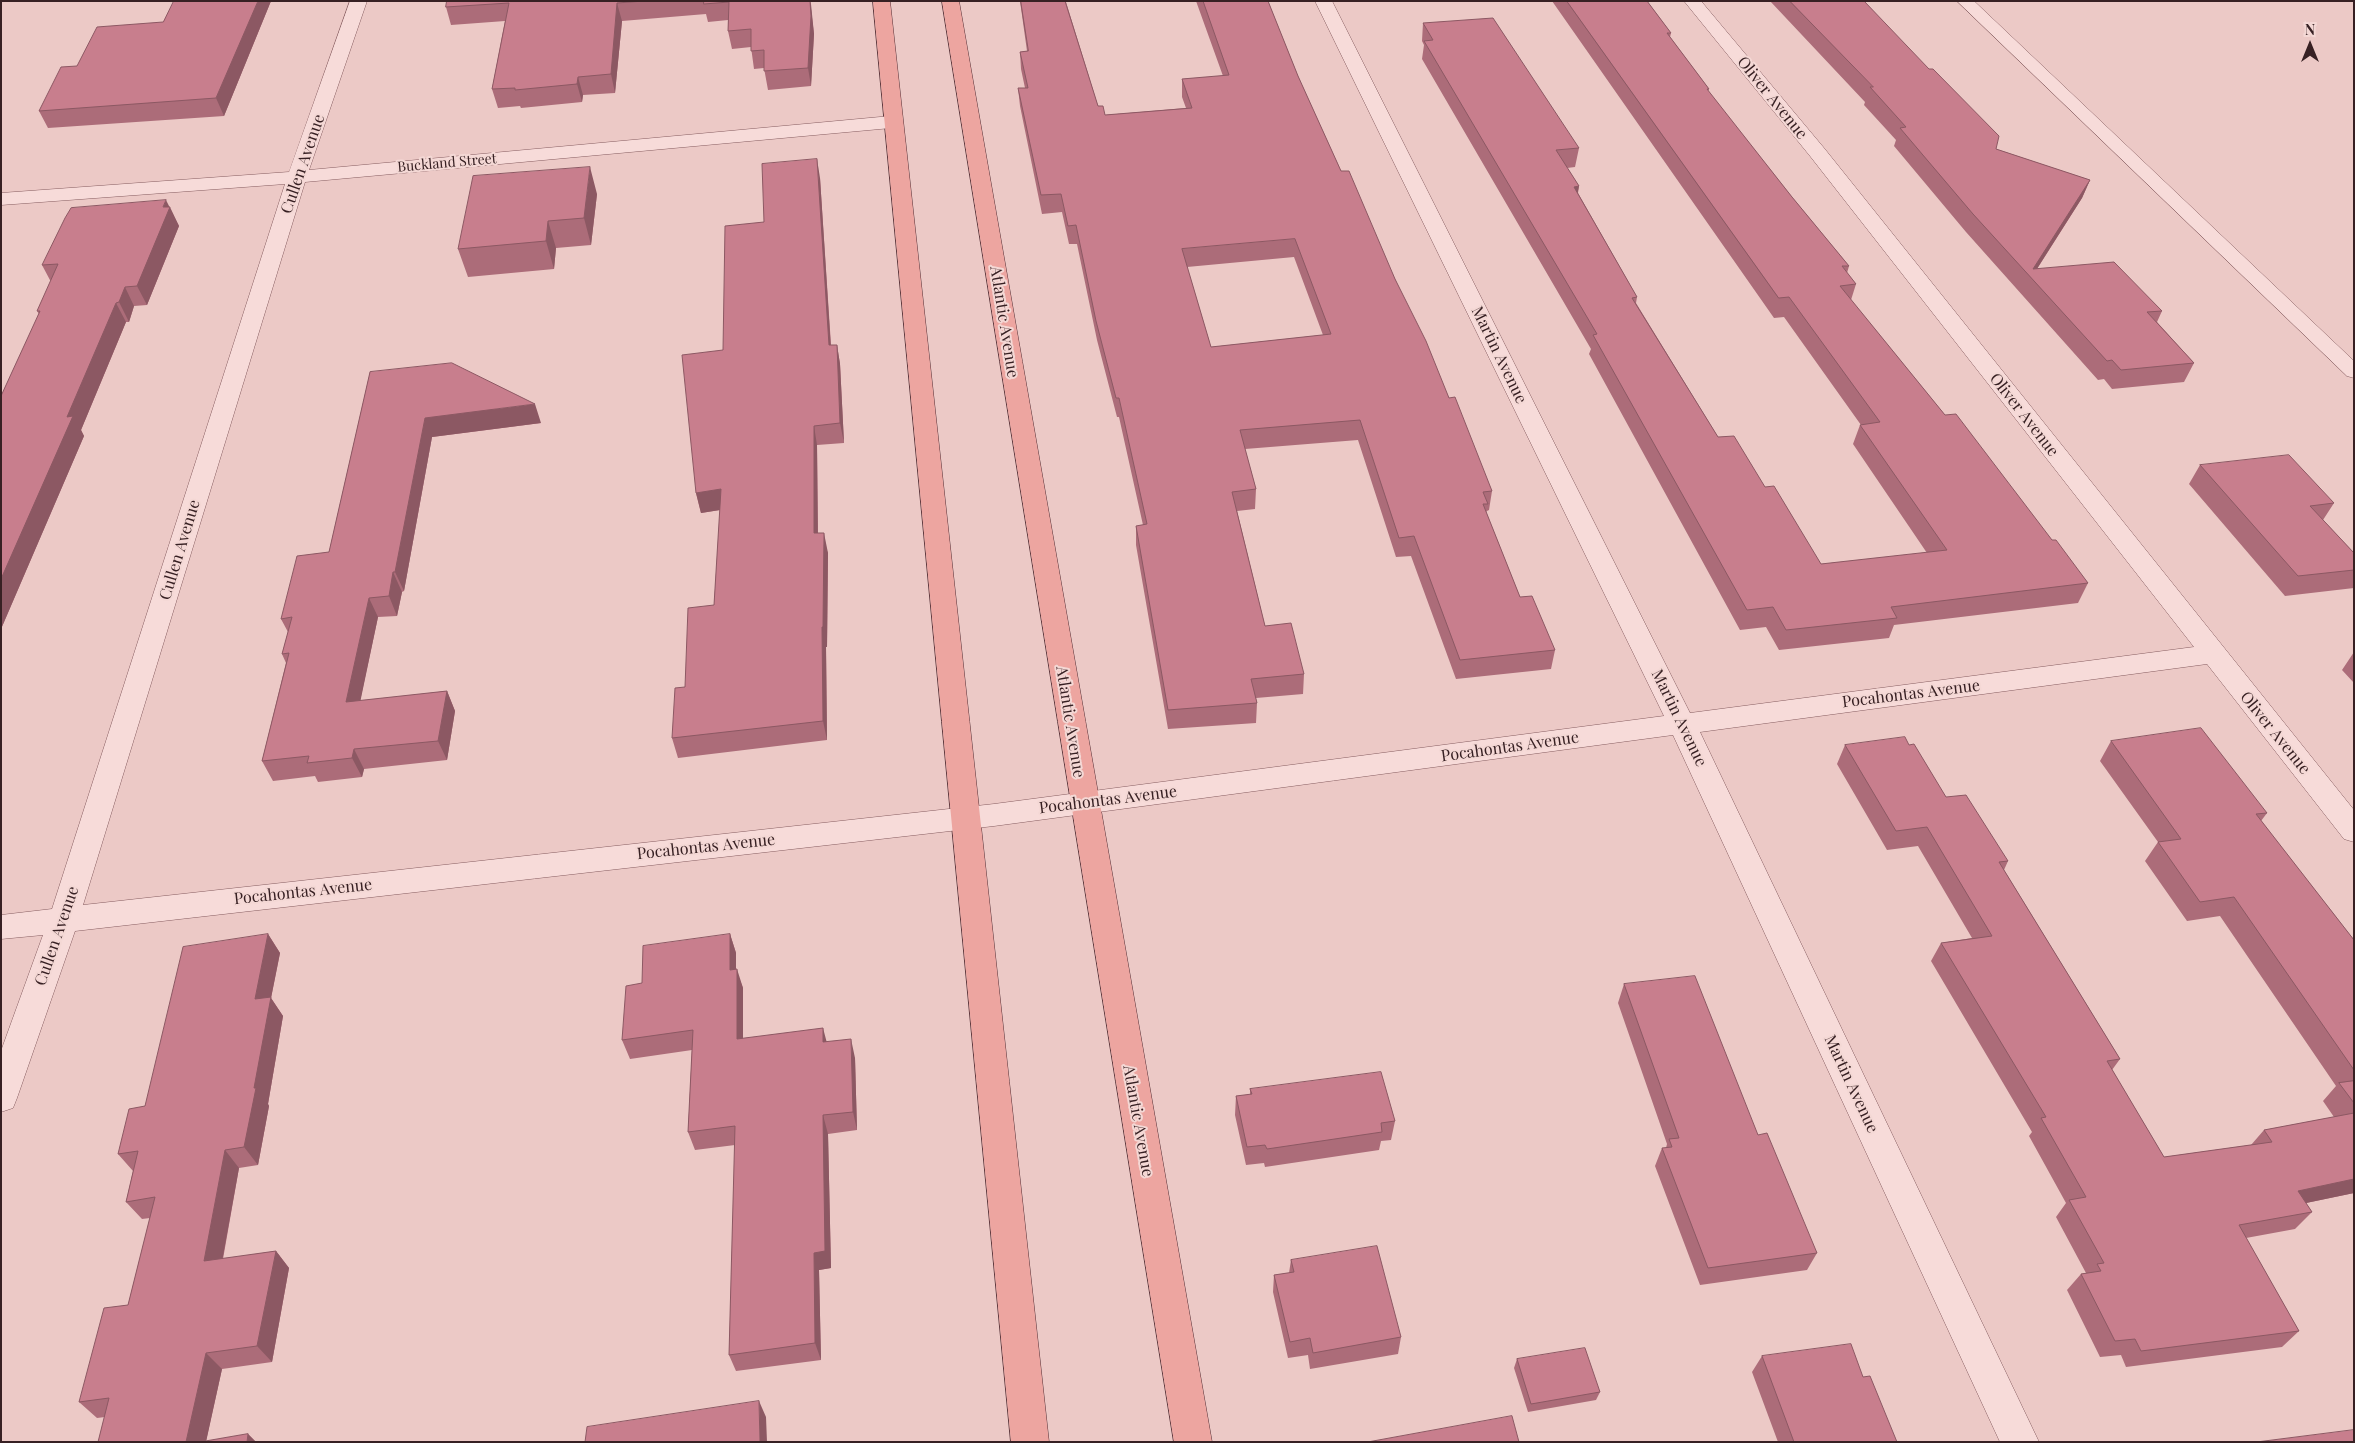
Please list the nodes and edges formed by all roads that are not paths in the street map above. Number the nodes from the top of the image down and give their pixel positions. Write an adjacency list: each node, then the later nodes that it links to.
1 (359, 1): 8 (street, Cullen Avenue)
2 (880, 1): 7 (main road)
3 (950, 1): 13 (main road, Atlantic Avenue)
4 (1323, 1): 12 (street, Martin Avenue)
5 (1692, 1): 11 (street, Oliver Avenue)
6 (1965, 1): 10 (lane)
7 (892, 122): 8 (street, Buckland Street); 14 (main road)
8 (298, 177): 9 (street, Buckland Street); 16 (street, Cullen Avenue)
9 (1, 199)
10 (2354, 372)
11 (2213, 654): 12 (street, Pocahontas Avenue); 15 (street, Oliver Avenue)
12 (1682, 724): 13 (street, Pocahontas Avenue); 21 (street, Martin Avenue)
13 (1084, 803): 14 (street, Pocahontas Avenue); 20 (main road, Atlantic Avenue)
14 (966, 818): 16 (street, Pocahontas Avenue); 19 (main road)
15 (2354, 831)
16 (64, 919): 17 (street, Pocahontas Avenue); 18 (street, Cullen Avenue)
17 (1, 927)
18 (1, 1098)
19 (1030, 1442)
20 (1193, 1442)
21 (2020, 1442)

